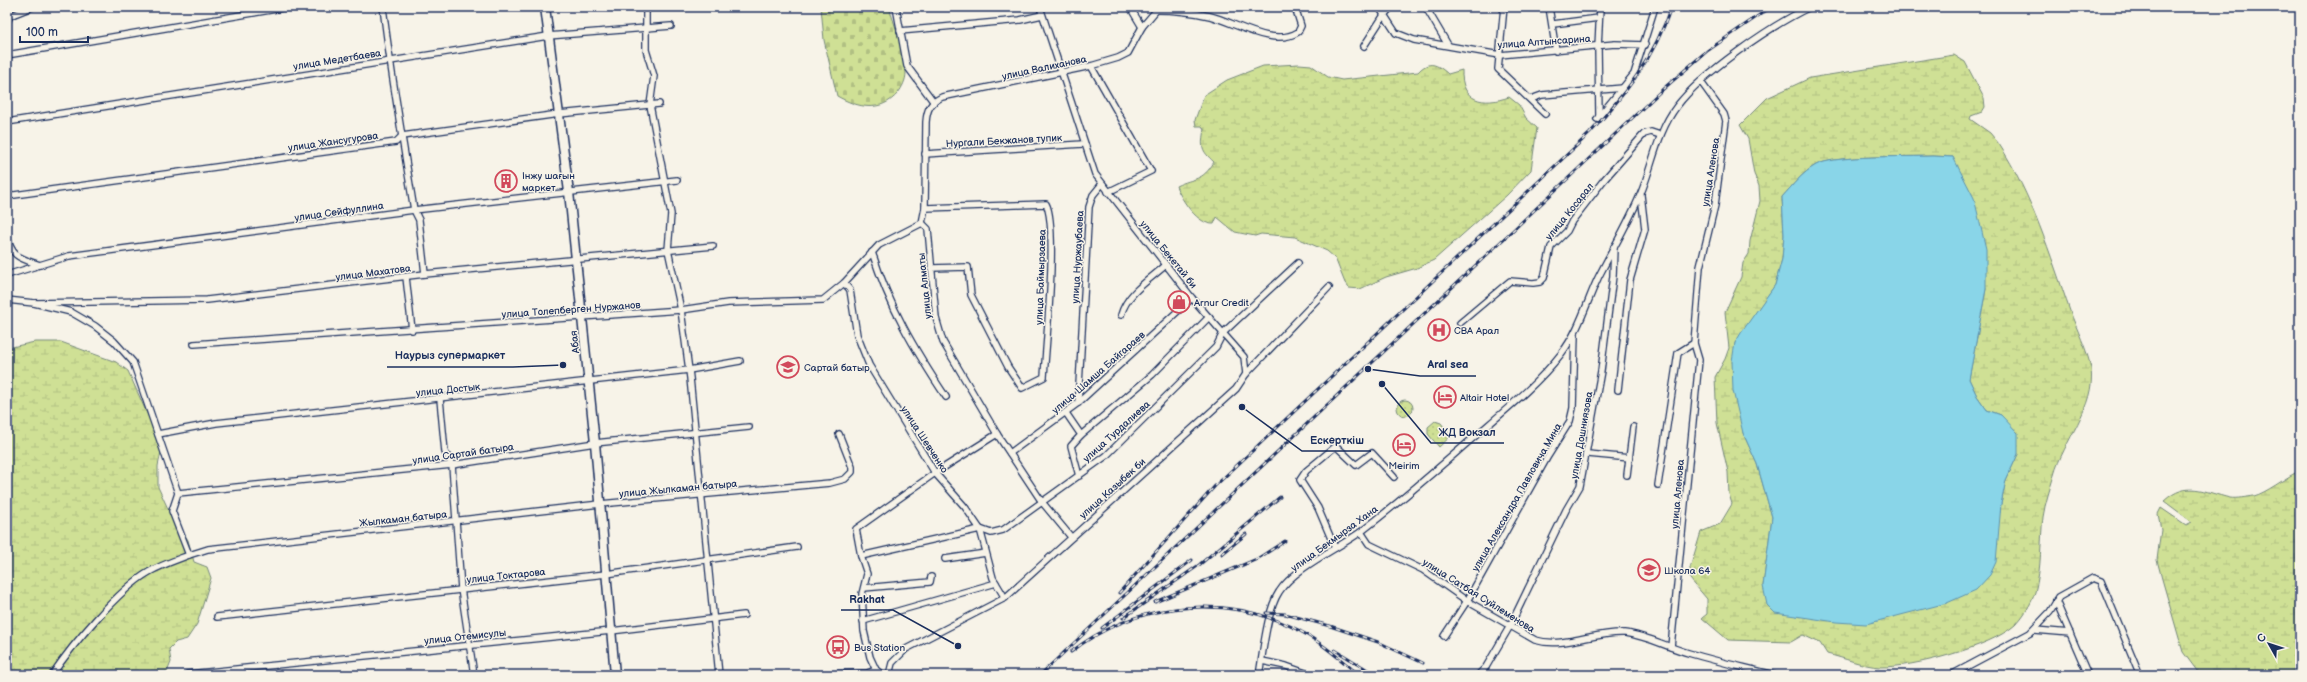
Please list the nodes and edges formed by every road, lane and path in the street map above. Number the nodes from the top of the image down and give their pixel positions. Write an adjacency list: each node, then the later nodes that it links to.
1 (10, 7): 22 (street)
2 (32, 7): 22 (street)
3 (288, 7): 37 (street)
4 (383, 7): 38 (street)
5 (545, 7): 30 (street, Абая)
6 (646, 7): 28 (street)
7 (896, 7): 29 (street)
8 (1040, 7): 20 (street)
9 (1130, 7): 27 (street)
10 (1295, 7): 19 (street)
11 (1379, 7): 21 (street, улица Алтынсарина)
12 (1391, 7): 21 (street)
13 (1430, 7): 31 (street)
14 (1504, 7): 36 (street)
15 (1549, 7): 25 (street)
16 (1600, 7): 23 (street)
17 (1655, 7): 32 (street)
18 (1810, 7): 41 (street)
19 (1158, 8): 27 (street, улица Валиханова)
20 (1042, 15): 29 (street); 40 (street)
21 (1384, 15): 31 (street, улица Алтынсарина); 33 (street)
22 (9, 16): 24 (street)
23 (1599, 18): 25 (street); 34 (street)
24 (7, 22)
25 (1553, 24): 35 (street)
26 (671, 26): 28 (street, улица Медетбаева)
27 (1142, 27): 39 (street, улица Валиханова)
28 (646, 28): 30 (street, улица Медетбаева); 47 (street)
29 (900, 31): 45 (street)
30 (548, 36): 38 (street, улица Медетбаева); 48 (street, Абая)
31 (1448, 45): 36 (street, улица Алтынсарина)
32 (1645, 45): 34 (street, улица Алтынсарина); 42 (street)
33 (1364, 46)
34 (1598, 47): 35 (street, улица Алтынсарина); 43 (street)
35 (1556, 50): 36 (street, улица Алтынсарина)
36 (1500, 55): 44 (street)
37 (7, 56)
38 (389, 60): 50 (street, улица Медетбаева); 52 (street)
39 (1091, 66): 40 (street, улица Валиханова); 59 (street)
40 (1060, 72): 45 (street, улица Валиханова); 53 (street)
41 (1701, 82): 51 (street); 91 (street, улица Аленова)
42 (1623, 88): 43 (street); 43 (street)
43 (1599, 89): 44 (street)
44 (1531, 99): 49 (street)
45 (933, 101): 54 (street)
46 (659, 104): 47 (street, улица Жансугурова)
47 (650, 105): 48 (street, улица Жансугурова); 56 (street)
48 (559, 114): 52 (street, улица Жансугурова); 58 (street, Абая)
49 (1545, 114)
50 (7, 122)
51 (1660, 135): 60 (street); 87 (street, улица Косарал)
52 (402, 136): 61 (street, улица Жансугурова); 63 (street)
53 (1083, 144): 54 (street, Нургали Бекжанов тупик); 57 (street)
54 (925, 154): 62 (street)
55 (677, 180): 56 (street, улица Сейфуллина)
56 (663, 182): 58 (street, улица Сейфуллина); 68 (street)
57 (1102, 184): 59 (street, улица Бекетай би); 100 (street, улица Нуржаубаева)
58 (569, 192): 63 (street, улица Сейфуллина); 70 (street, Абая)
59 (1108, 192): 73 (street, улица Бекетай би)
60 (1640, 195): 66 (street); 97 (street)
61 (7, 196)
62 (926, 208): 64 (street); 74 (street, улица Баймырзаева)
63 (414, 210): 72 (street, улица Сейфуллина); 75 (street)
64 (922, 223): 69 (street, улица Толепберген Нуржанов); 74 (street, улица Алматы)
65 (7, 236): 72 (street)
66 (1614, 244): 90 (street); 111 (street, улица Дошниязова)
67 (713, 246): 68 (street, улица Махатова)
68 (668, 250): 70 (street, улица Махатова); 83 (street)
69 (872, 252): 78 (street, улица Толепберген Нуржанов); 98 (street)
70 (576, 259): 75 (street, улица Махатова); 85 (street, Абая)
71 (1298, 263): 89 (street, улица Турдалиева)
72 (40, 265): 76 (street, улица Сейфуллина)
73 (1166, 265): 80 (street, улица Бекетай би); 84 (street)
74 (931, 268): 107 (street, улица Алматы)
75 (425, 274): 77 (street, улица Махатова)
76 (7, 276)
77 (406, 277): 82 (street, улица Махатова); 88 (street)
78 (844, 283): 83 (street, улица Толепберген Нуржанов); 114 (street, улица Шевченко)
79 (1329, 287): 95 (street, улица Казыбек би)
80 (1192, 298): 86 (street, улица Бекетай би); 100 (street, улица Шамша Байгараев)
81 (7, 300): 82 (street)
82 (34, 303): 105 (street)
83 (681, 310): 85 (street, улица Толепберген Нуржанов); 94 (street)
84 (1121, 315)
85 (581, 316): 88 (street, улица Толепберген Нуржанов); 96 (street, Абая)
86 (1208, 318): 89 (street, улица Бекетай би); 108 (street)
87 (1460, 323)
88 (412, 330): 92 (street, улица Толепберген Нуржанов)
89 (1223, 333): 95 (street, улица Бекетай би); 115 (street, улица Турдалиева)
90 (1575, 333): 125 (street, улица Бекмырза Хана); 140 (street, улица Александра Павловича Мина)
91 (1694, 343): 118 (street, улица Аленова); 152 (street, улица Аленова)
92 (194, 344)
93 (740, 361): 94 (street, улица Достык)
94 (689, 370): 96 (street, улица Достык); 104 (street)
95 (1246, 374): 126 (street, улица Казыбек би)
96 (589, 382): 99 (street, улица Достык); 109 (street, Абая)
97 (1618, 390)
98 (946, 398)
99 (440, 399): 105 (street, улица Достык); 113 (street)
100 (1078, 403): 101 (street, улица Шамша Байгараев)
101 (1066, 413): 108 (street); 110 (street, улица Шамша Байгараев)
102 (749, 427): 104 (street, улица Сартай батыра)
103 (1634, 427): 112 (street)
104 (694, 433): 109 (street, улица Сартай батыра); 120 (street)
105 (158, 434): 119 (street)
106 (839, 434): 120 (street, улица Жылкаман батыра)
107 (997, 434): 110 (street, улица Алматы); 114 (street)
108 (1081, 435): 115 (street)
109 (595, 443): 113 (street, улица Сартай батыра); 122 (street, Абая)
110 (1010, 453): 121 (street, улица Алматы)
111 (1588, 454): 112 (street); 146 (street, улица Дошниязова)
112 (1630, 458): 116 (street)
113 (452, 465): 119 (street, улица Сартай батыра); 123 (street)
114 (935, 473): 124 (street, улица Шевченко); 131 (street)
115 (1079, 476): 121 (street, улица Турдалиева)
116 (1628, 476)
117 (1394, 477): 128 (street)
118 (1658, 485)
119 (178, 493): 130 (street)
120 (700, 495): 122 (street, улица Жылкаман батыра); 133 (street)
121 (1042, 502): 124 (street, улица Турдалиева); 126 (street, улица Алматы)
122 (600, 504): 123 (street, Жылкаман батыра); 134 (street, Абая)
123 (455, 522): 130 (street, Жылкаман батыра); 138 (street)
124 (980, 529): 129 (street, улица Шевченко); 131 (street, улица Турдалиева)
125 (1361, 532): 128 (street, улица Бекмырза Хана); 140 (street, улица Сатбая Суйлеменова)
126 (1072, 537): 139 (street, улица Казыбек би)
127 (797, 547): 133 (street, улица Токтарова)
128 (1335, 548): 153 (street, улица Бекмырза Хана)
129 (986, 553): 132 (street); 136 (street, улица Шевченко)
130 (189, 555): 156 (street, Жылкаман батыра)
131 (861, 556): 137 (street)
132 (946, 559)
133 (707, 560): 134 (street, улица Токтарова); 144 (street)
134 (606, 574): 138 (street, улица Токтарова); 148 (street, Абая)
135 (931, 577): 137 (street)
136 (996, 583): 139 (street, улица Шевченко); 145 (street)
137 (864, 588): 145 (street)
138 (461, 589): 143 (street, улица Токтарова); 151 (street)
139 (1005, 598): 162 (street, улица Казыбек би)
140 (1467, 600): 146 (street, улица Сатбая Суйлеменова); 150 (street, улица Александра Павловича Мина)
141 (2056, 601): 147 (street); 149 (street); 169 (street)
142 (744, 615): 144 (street, улица Отемисулы)
143 (217, 617)
144 (713, 618): 148 (street, улица Отемисулы); 159 (street)
145 (863, 621): 154 (street)
146 (1510, 626): 152 (street, улица Сатбая Суйлеменова); 165 (street, улица Дошниязова)
147 (2035, 630): 149 (street); 167 (street)
148 (611, 631): 151 (street, улица Отемисулы); 158 (street, Абая)
149 (2070, 633): 168 (street)
150 (1444, 636)
151 (469, 644): 155 (street, улица Отемисулы); 157 (street)
152 (1671, 647): 166 (street, улица Сатбая Суйлеменова)
153 (1262, 661): 163 (street, улица Бекмырза Хана); 164 (street)
154 (876, 670): 160 (street); 161 (street)
155 (188, 674)
156 (52, 675)
157 (474, 675)
158 (615, 675)
159 (718, 675)
160 (801, 675)
161 (883, 675)
162 (889, 675)
163 (1259, 675)
164 (1311, 675)
165 (1478, 675)
166 (1774, 675)
167 (1951, 675)
168 (2088, 675)
169 (2140, 675)

